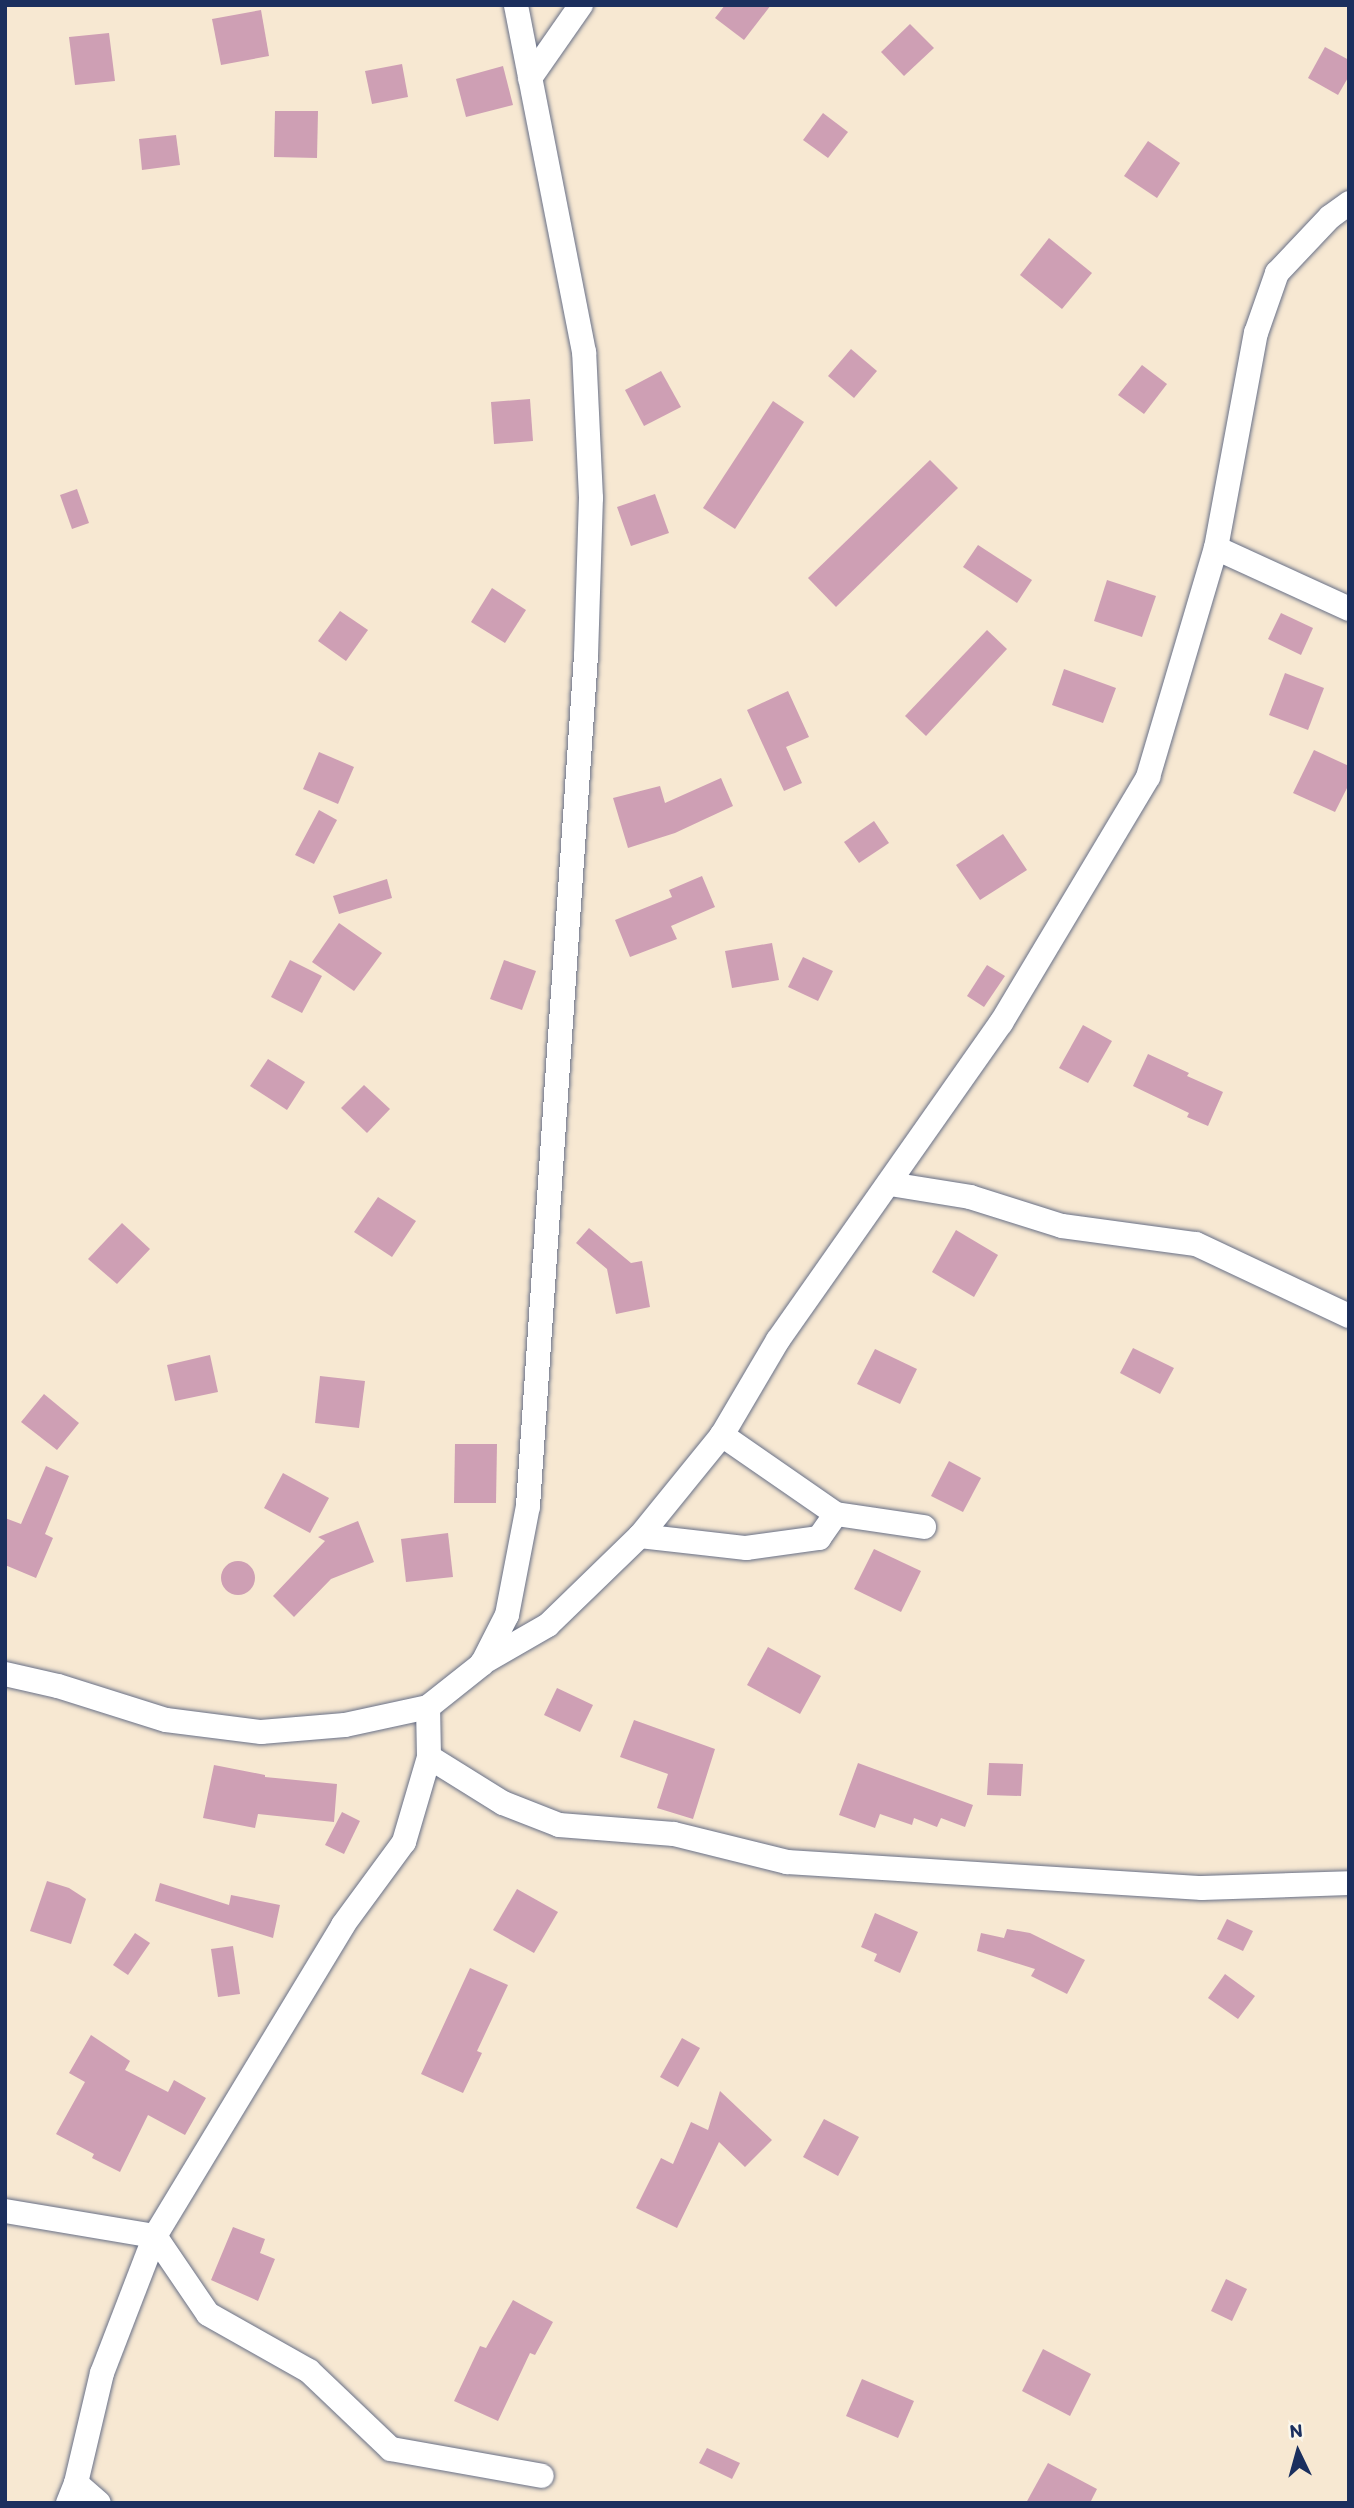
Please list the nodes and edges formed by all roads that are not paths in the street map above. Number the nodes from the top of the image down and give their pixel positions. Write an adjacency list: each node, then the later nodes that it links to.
1 (516, 5): 3 (street)
2 (580, 5): 3 (street)
3 (530, 78): 13 (street)
4 (1349, 203): 5 (street)
5 (1216, 548): 6 (street); 7 (street)
6 (1349, 610)
7 (891, 1184): 8 (street); 9 (street)
8 (1349, 1316)
9 (722, 1435): 10 (street); 12 (street)
10 (835, 1514): 11 (street); 12 (street)
11 (924, 1527)
12 (640, 1536): 13 (street)
13 (482, 1664): 15 (street)
14 (5, 1674): 15 (street)
15 (428, 1707): 16 (street)
16 (429, 1757): 17 (street); 19 (street)
17 (1349, 1883)
18 (5, 2211): 19 (street)
19 (155, 2236): 20 (street); 21 (street)
20 (542, 2476)
21 (72, 2493): 22 (street)
22 (99, 2503)

